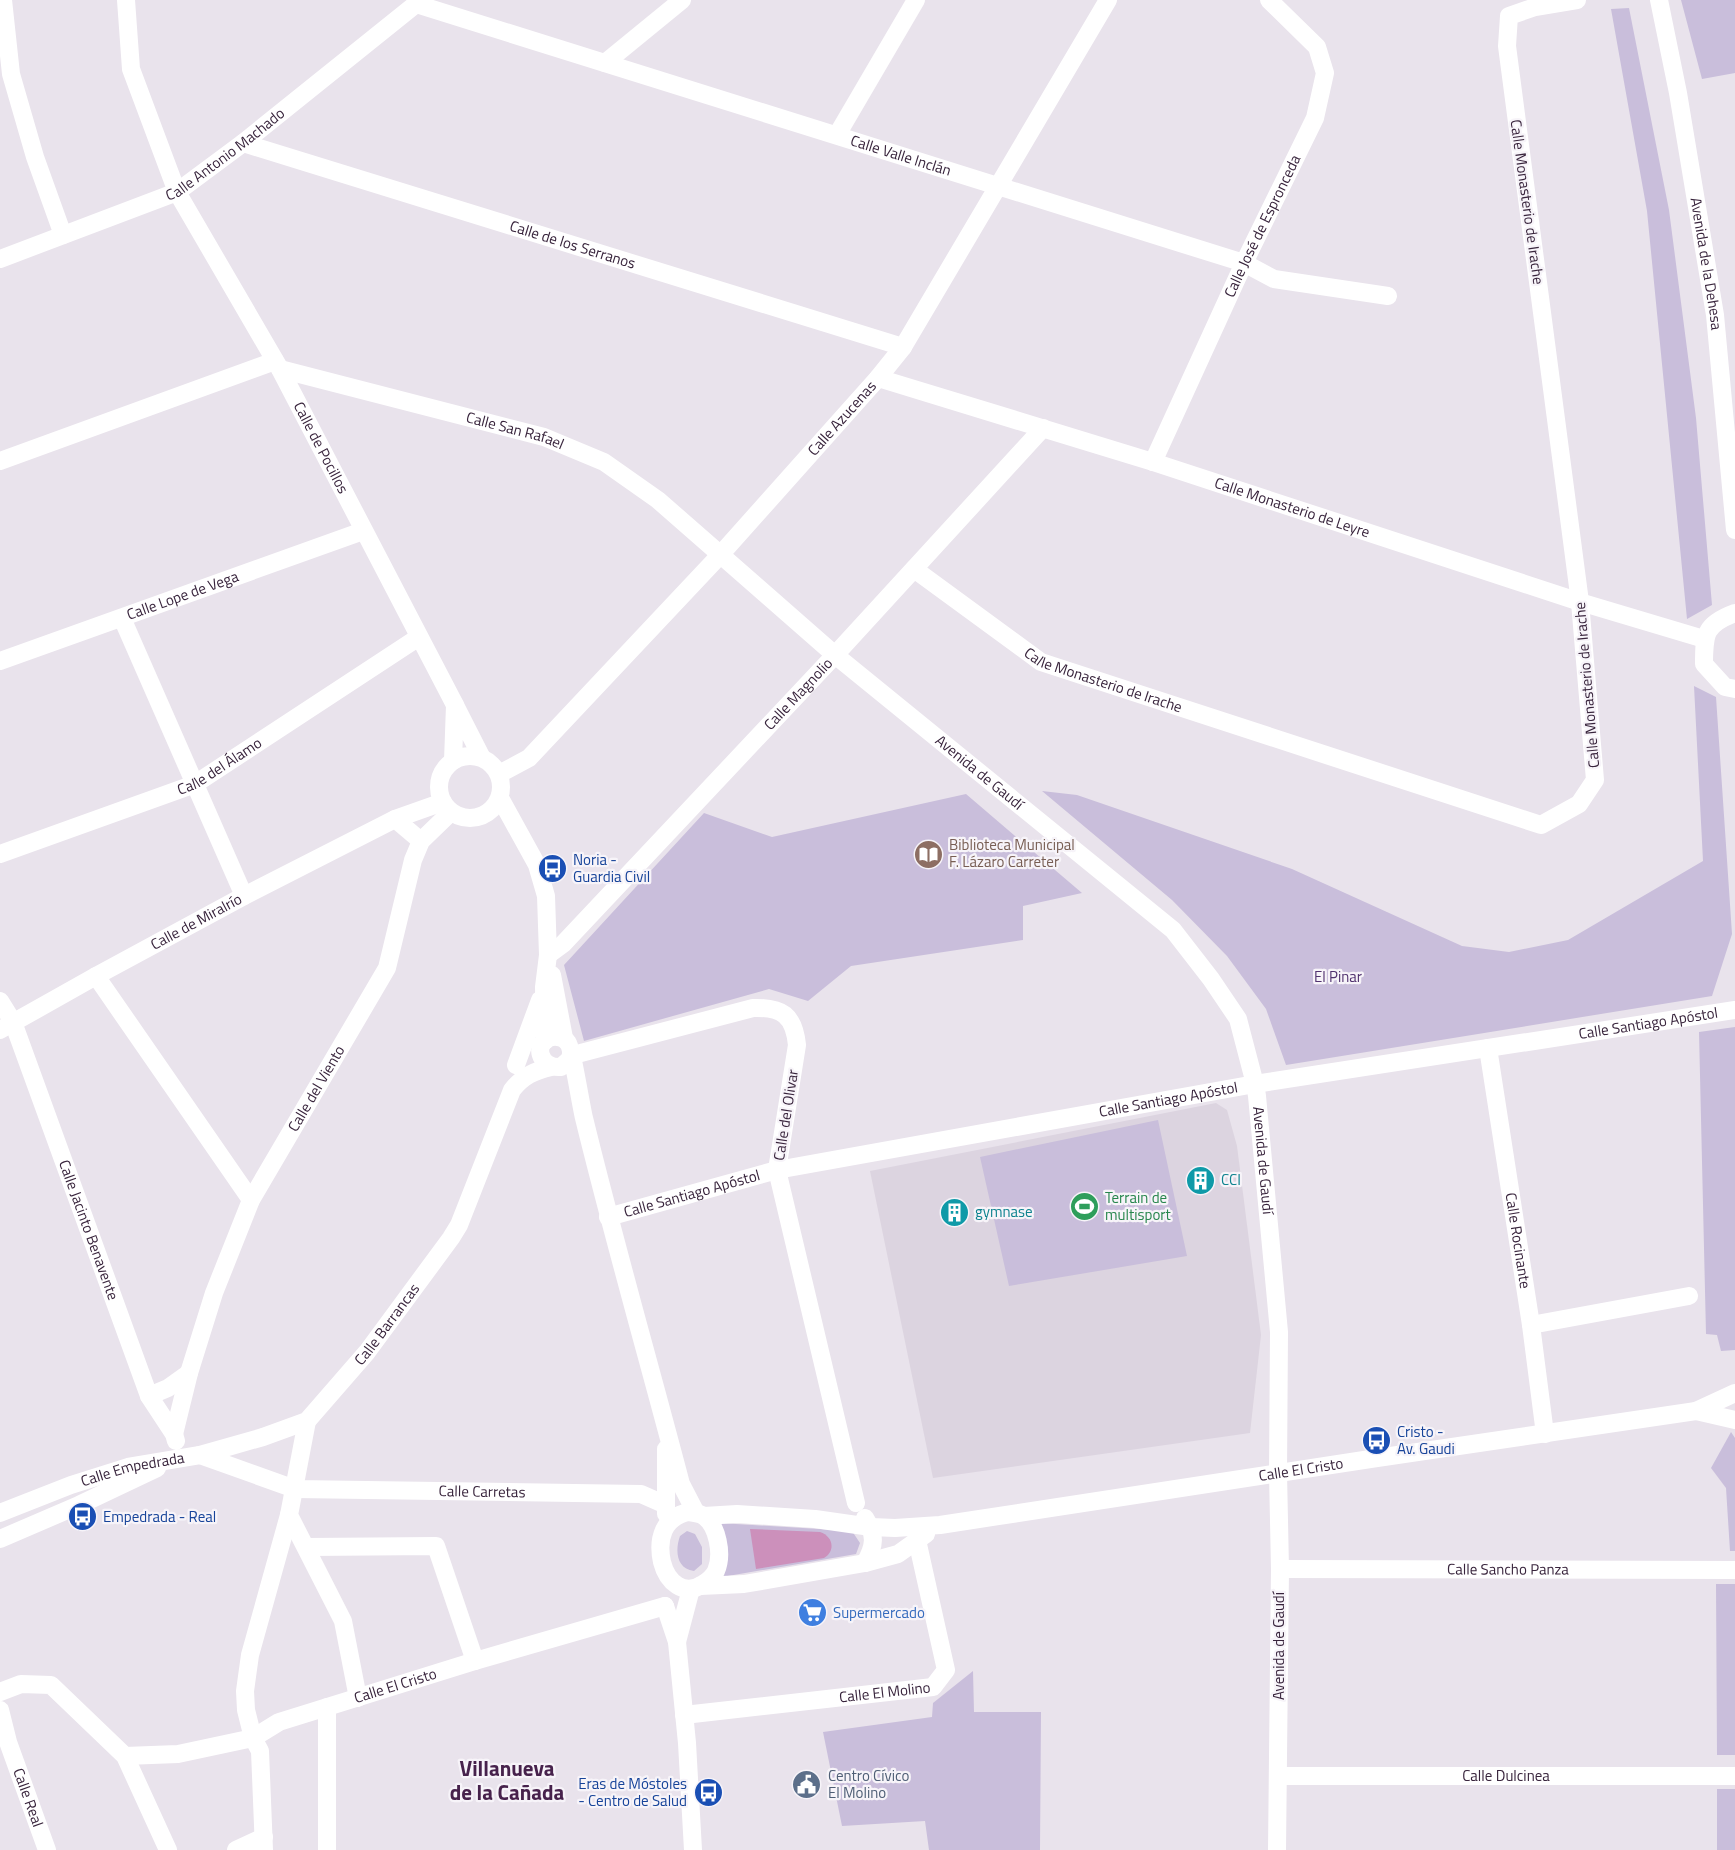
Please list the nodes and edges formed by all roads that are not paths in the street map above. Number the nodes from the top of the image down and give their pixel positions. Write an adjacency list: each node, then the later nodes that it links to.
1 (3, 0): 15 (street)
2 (126, 0): 14 (street, Calle de Pocillos)
3 (682, 0): 10 (street)
4 (915, 0): 11 (street)
5 (1108, 0): 13 (street, Calle Azucenas)
6 (1269, 0): 17 (street, Calle José de Espronceda)
7 (1577, 0): 29 (street, Calle Monasterio de Irache)
8 (1659, 0): 25 (street, Avenida de la Dehesa)
9 (419, 2): 10 (street, Calle Valle Inclán); 12 (street, Calle Antonio Machado)
10 (605, 63): 11 (street, Calle Valle Inclán)
11 (837, 135): 13 (street, Calle Valle Inclán)
12 (243, 143): 14 (street, Calle Antonio Machado); 19 (street, Calle de los Serranos)
13 (999, 186): 17 (street, Calle Valle Inclán); 19 (street, Calle Azucenas)
14 (177, 192): 15 (street, Calle Antonio Machado); 20 (street, Calle de Pocillos)
15 (63, 235): 16 (street, Calle Antonio Machado)
16 (0, 259)
17 (1244, 263): 18 (street, Calle Valle Inclán); 24 (street, Calle José de Espronceda)
18 (1388, 296)
19 (903, 347): 21 (street, Calle Azucenas)
20 (278, 365): 23 (street); 26 (street, Calle de Pocillos); 27 (street, Calle San Rafael)
21 (878, 378): 22 (street, Calle Monasterio de Leyre); 27 (street, Calle Azucenas)
22 (1043, 428): 24 (street, Calle Monasterio de Leyre); 28 (street, Calle Magnolio)
23 (0, 461)
24 (1153, 462): 29 (street, Calle Monasterio de Leyre)
25 (1735, 530)
26 (363, 531): 31 (street, Calle Lope de Vega); 32 (street, Calle de Pocillos)
27 (721, 554): 34 (street, Calle San Rafael); 40 (street, Calle Azucenas)
28 (914, 569): 29 (street, Calle Monasterio de Irache); 34 (street, Calle Magnolio)
29 (1580, 602): 33 (street, Calle Monasterio de Leyre)
30 (1735, 613): 33 (street)
31 (122, 618): 35 (street, Calle Lope de Vega); 41 (street)
32 (419, 637): 37 (street, Calle de Pocillos); 41 (street, Calle del Álamo)
33 (1704, 639): 36 (street)
34 (835, 655): 48 (street, Calle Magnolio); 59 (street, Avenida de Gaudí)
35 (0, 661)
36 (1735, 689)
37 (455, 705): 38 (street, Calle de Pocillos); 39 (street, Calle de Pocillos)
38 (482, 758): 39 (street); 40 (street)
39 (453, 760): 43 (street)
40 (499, 774): 42 (street)
41 (195, 784): 46 (street, Calle del Álamo); 47 (street)
42 (500, 798): 43 (street); 48 (street)
43 (447, 807): 44 (street, Calle de Miralrío); 45 (street, Calle del Viento)
44 (395, 819): 45 (street); 47 (street, Calle de Miralrío)
45 (421, 841): 63 (street, Calle del Viento)
46 (0, 854)
47 (244, 896): 49 (street, Calle de Miralrío)
48 (548, 956): 50 (street); 56 (street)
49 (96, 976): 53 (street, Calle de Miralrío); 63 (street)
50 (544, 987): 54 (street); 57 (street, Calle Barrancas)
51 (0, 1001): 53 (street, Calle Jacinto Benavente)
52 (1735, 1010): 55 (street, Calle Santiago Apóstol)
53 (7, 1026): 69 (street, Calle Jacinto Benavente)
54 (544, 1043): 56 (street); 57 (street); 58 (street)
55 (1488, 1048): 59 (street, Calle Santiago Apóstol); 66 (street, Calle Rocinante)
56 (569, 1049): 58 (street); 61 (street); 62 (street, Calle del Olivar)
57 (516, 1065): 60 (street, Calle Barrancas)
58 (553, 1067): 60 (street, Calle Barrancas); 61 (street)
59 (1255, 1084): 62 (street, Calle Santiago Apóstol); 78 (street, Avenida de Gaudí)
60 (508, 1098): 72 (street, Calle Barrancas)
61 (579, 1098): 64 (street)
62 (777, 1170): 64 (street, Calle Santiago Apóstol); 80 (street, Calle del Olivar)
63 (251, 1200): 67 (street, Calle del Viento)
64 (608, 1217): 73 (street)
65 (1689, 1296): 66 (street)
66 (1531, 1324): 75 (street, Calle Rocinante)
67 (189, 1372): 69 (street); 74 (street, Calle del Viento)
68 (1735, 1393): 70 (street, Calle El Cristo)
69 (149, 1396): 74 (street, Calle Jacinto Benavente)
70 (1696, 1411): 71 (street, Calle El Cristo); 75 (street, Calle El Cristo)
71 (1735, 1420)
72 (307, 1421): 76 (street, Calle Barrancas); 79 (street)
73 (667, 1429): 81 (street); 83 (street)
74 (174, 1434): 77 (street, Calle Jacinto Benavente)
75 (1545, 1434): 78 (street, Calle El Cristo)
76 (200, 1455): 77 (street, Calle Barrancas); 79 (street)
77 (180, 1457): 82 (street, Calle Empedrada); 89 (street, Calle Empedrada)
78 (1278, 1473): 87 (street, Calle El Cristo); 93 (street, Avenida de Gaudí)
79 (295, 1490): 81 (street, Calle Carretas); 84 (street)
80 (856, 1503): 85 (street); 88 (street, Calle del Olivar)
81 (666, 1505): 86 (street)
82 (0, 1512)
83 (700, 1514): 85 (street, Calle El Cristo); 86 (street); 95 (street)
84 (289, 1515): 91 (street); 104 (street)
85 (815, 1519): 88 (street, Calle El Cristo)
86 (666, 1524): 95 (street)
87 (940, 1525): 88 (street, Calle El Cristo); 90 (street, Calle El Cristo)
88 (871, 1527): 92 (street)
89 (0, 1539)
90 (917, 1540): 92 (street, Calle El Cristo); 103 (street, Calle El Molino)
91 (307, 1547): 98 (street); 100 (street)
92 (865, 1563): 95 (street, Calle El Cristo)
93 (1280, 1569): 94 (street, Calle Sancho Panza); 107 (street, Avenida de Gaudí)
94 (1735, 1570)
95 (690, 1588): 96 (street); 97 (street)
96 (665, 1606): 97 (street); 98 (street, Calle El Cristo)
97 (677, 1642): 103 (street)
98 (475, 1661): 100 (street, Calle El Cristo)
99 (0, 1692): 106 (street)
100 (358, 1698): 101 (street, Calle El Cristo)
101 (327, 1707): 104 (street, Calle El Cristo); 113 (street)
102 (0, 1710): 105 (street, Calle Real)
103 (684, 1715): 114 (street)
104 (254, 1738): 106 (street, Calle El Cristo); 109 (street)
105 (4, 1743): 110 (street, Calle Real)
106 (125, 1756): 111 (street)
107 (1278, 1776): 108 (street, Calle Dulcinea); 115 (street, Avenida de Gaudí)
108 (1735, 1776)
109 (264, 1843): 112 (street)
110 (47, 1850)
111 (168, 1850)
112 (236, 1850)
113 (327, 1850)
114 (693, 1850)
115 (1277, 1850)

